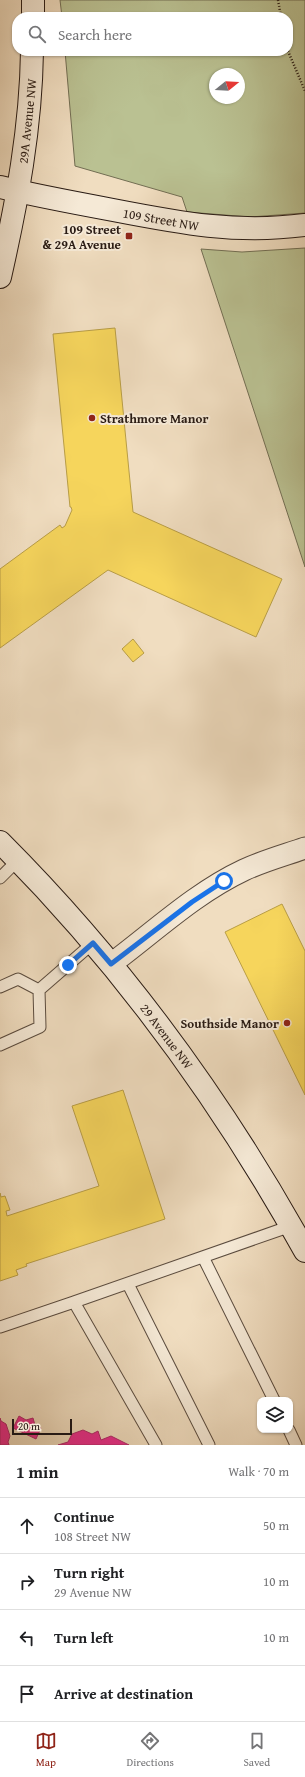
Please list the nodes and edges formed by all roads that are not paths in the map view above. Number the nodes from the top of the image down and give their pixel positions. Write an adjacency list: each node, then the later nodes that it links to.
1 (33, 0): 2 (street)
2 (33, 12)
3 (32, 56): 4 (street, 29A Avenue NW)
4 (9, 189): 5 (street, 109 Street NW); 6 (street)
5 (305, 225)
6 (0, 276)
7 (0, 842): 9 (street, 29 Avenue NW)
8 (305, 848): 12 (street)
9 (18, 860): 10 (lane); 11 (street, 29 Avenue NW)
10 (0, 878)
11 (93, 943): 12 (street, 29 Avenue NW); 14 (lane)
12 (111, 964): 16 (street, 29 Avenue NW)
13 (0, 987): 14 (lane)
14 (39, 990): 15 (lane)
15 (0, 1045)
16 (291, 1226): 17 (street, 29 Avenue NW); 18 (lane)
17 (305, 1251)
18 (203, 1257): 19 (lane); 22 (lane)
19 (128, 1284): 20 (lane); 28 (lane)
20 (74, 1302): 21 (lane); 24 (lane)
21 (0, 1327)
22 (273, 1397)
23 (291, 1433): 25 (lane)
24 (150, 1434): 26 (lane); 27 (lane)
25 (298, 1444)
26 (145, 1445)
27 (156, 1445)
28 (209, 1445)

